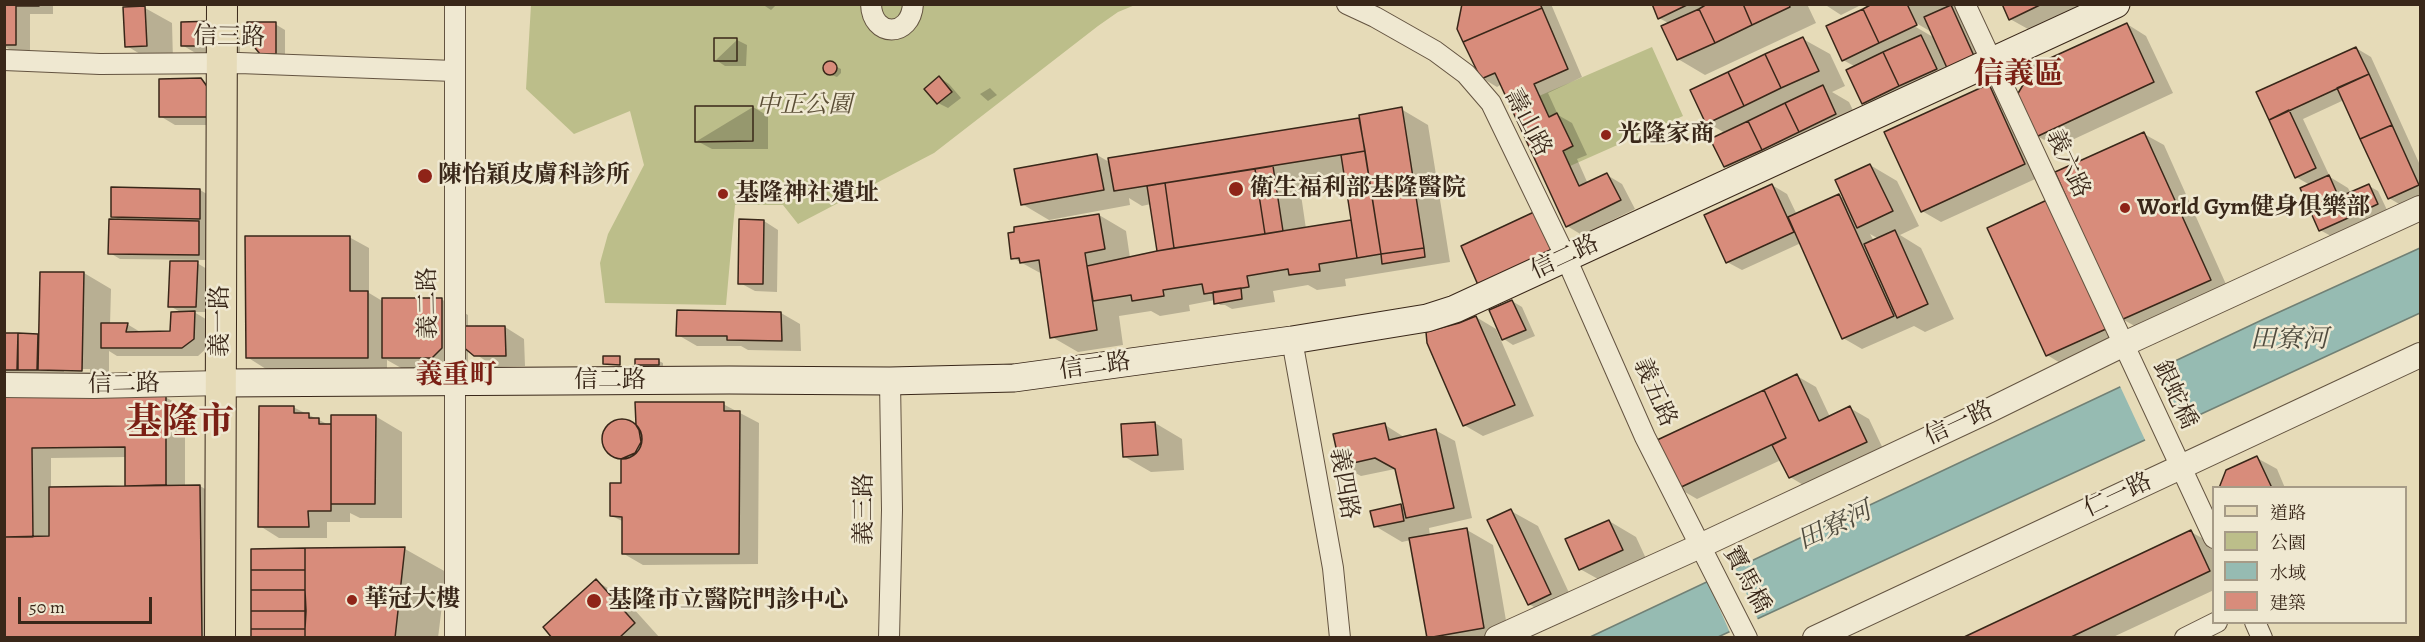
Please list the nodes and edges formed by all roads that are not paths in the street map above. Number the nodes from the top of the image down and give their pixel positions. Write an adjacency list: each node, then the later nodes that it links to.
1 (222, 4): 11 (main road, 義一路)
2 (239, 4): 11 (main road, 義一路)
3 (455, 4): 12 (street, 義二路)
4 (871, 4): 5 (street)
5 (913, 4)
6 (1347, 4): 14 (street, 壽山路)
7 (1965, 4): 10 (street, 義六路)
8 (2116, 4): 10 (main road, 信二路)
9 (4, 60): 11 (street, 信三路)
10 (1992, 62): 14 (main road, 信二路); 16 (street, 義六路)
11 (230, 63): 12 (street, 信三路); 19 (main road, 義一路)
12 (454, 71): 20 (street, 義二路)
13 (2421, 208): 16 (street, 信一路)
14 (1566, 258): 15 (main road, 信二路); 24 (street, 義五路)
15 (1292, 340): 18 (main road, 信二路); 31 (street, 義四路)
16 (2122, 345): 22 (street, 銀蛇橋); 24 (street, 信一路)
17 (2421, 355): 22 (street, 仁一路)
18 (890, 381): 20 (main road, 信二路); 30 (street, 義三路)
19 (229, 382): 20 (main road, 信二路); 21 (street, 信二路); 27 (main road, 義一路); 28 (main road, 義一路)
20 (456, 382): 29 (street, 義二路)
21 (4, 385)
22 (2180, 467): 23 (street, 銀蛇橋); 34 (street, 仁一路)
23 (2212, 534)
24 (1700, 546): 32 (street, 信一路); 33 (street, 寶馬橋)
25 (2213, 624): 35 (street)
26 (2256, 624): 36 (street)
27 (220, 638)
28 (237, 638)
29 (455, 638)
30 (889, 638)
31 (1340, 638)
32 (1497, 638)
33 (1748, 638)
34 (1815, 638)
35 (2185, 638)
36 (2262, 638)

